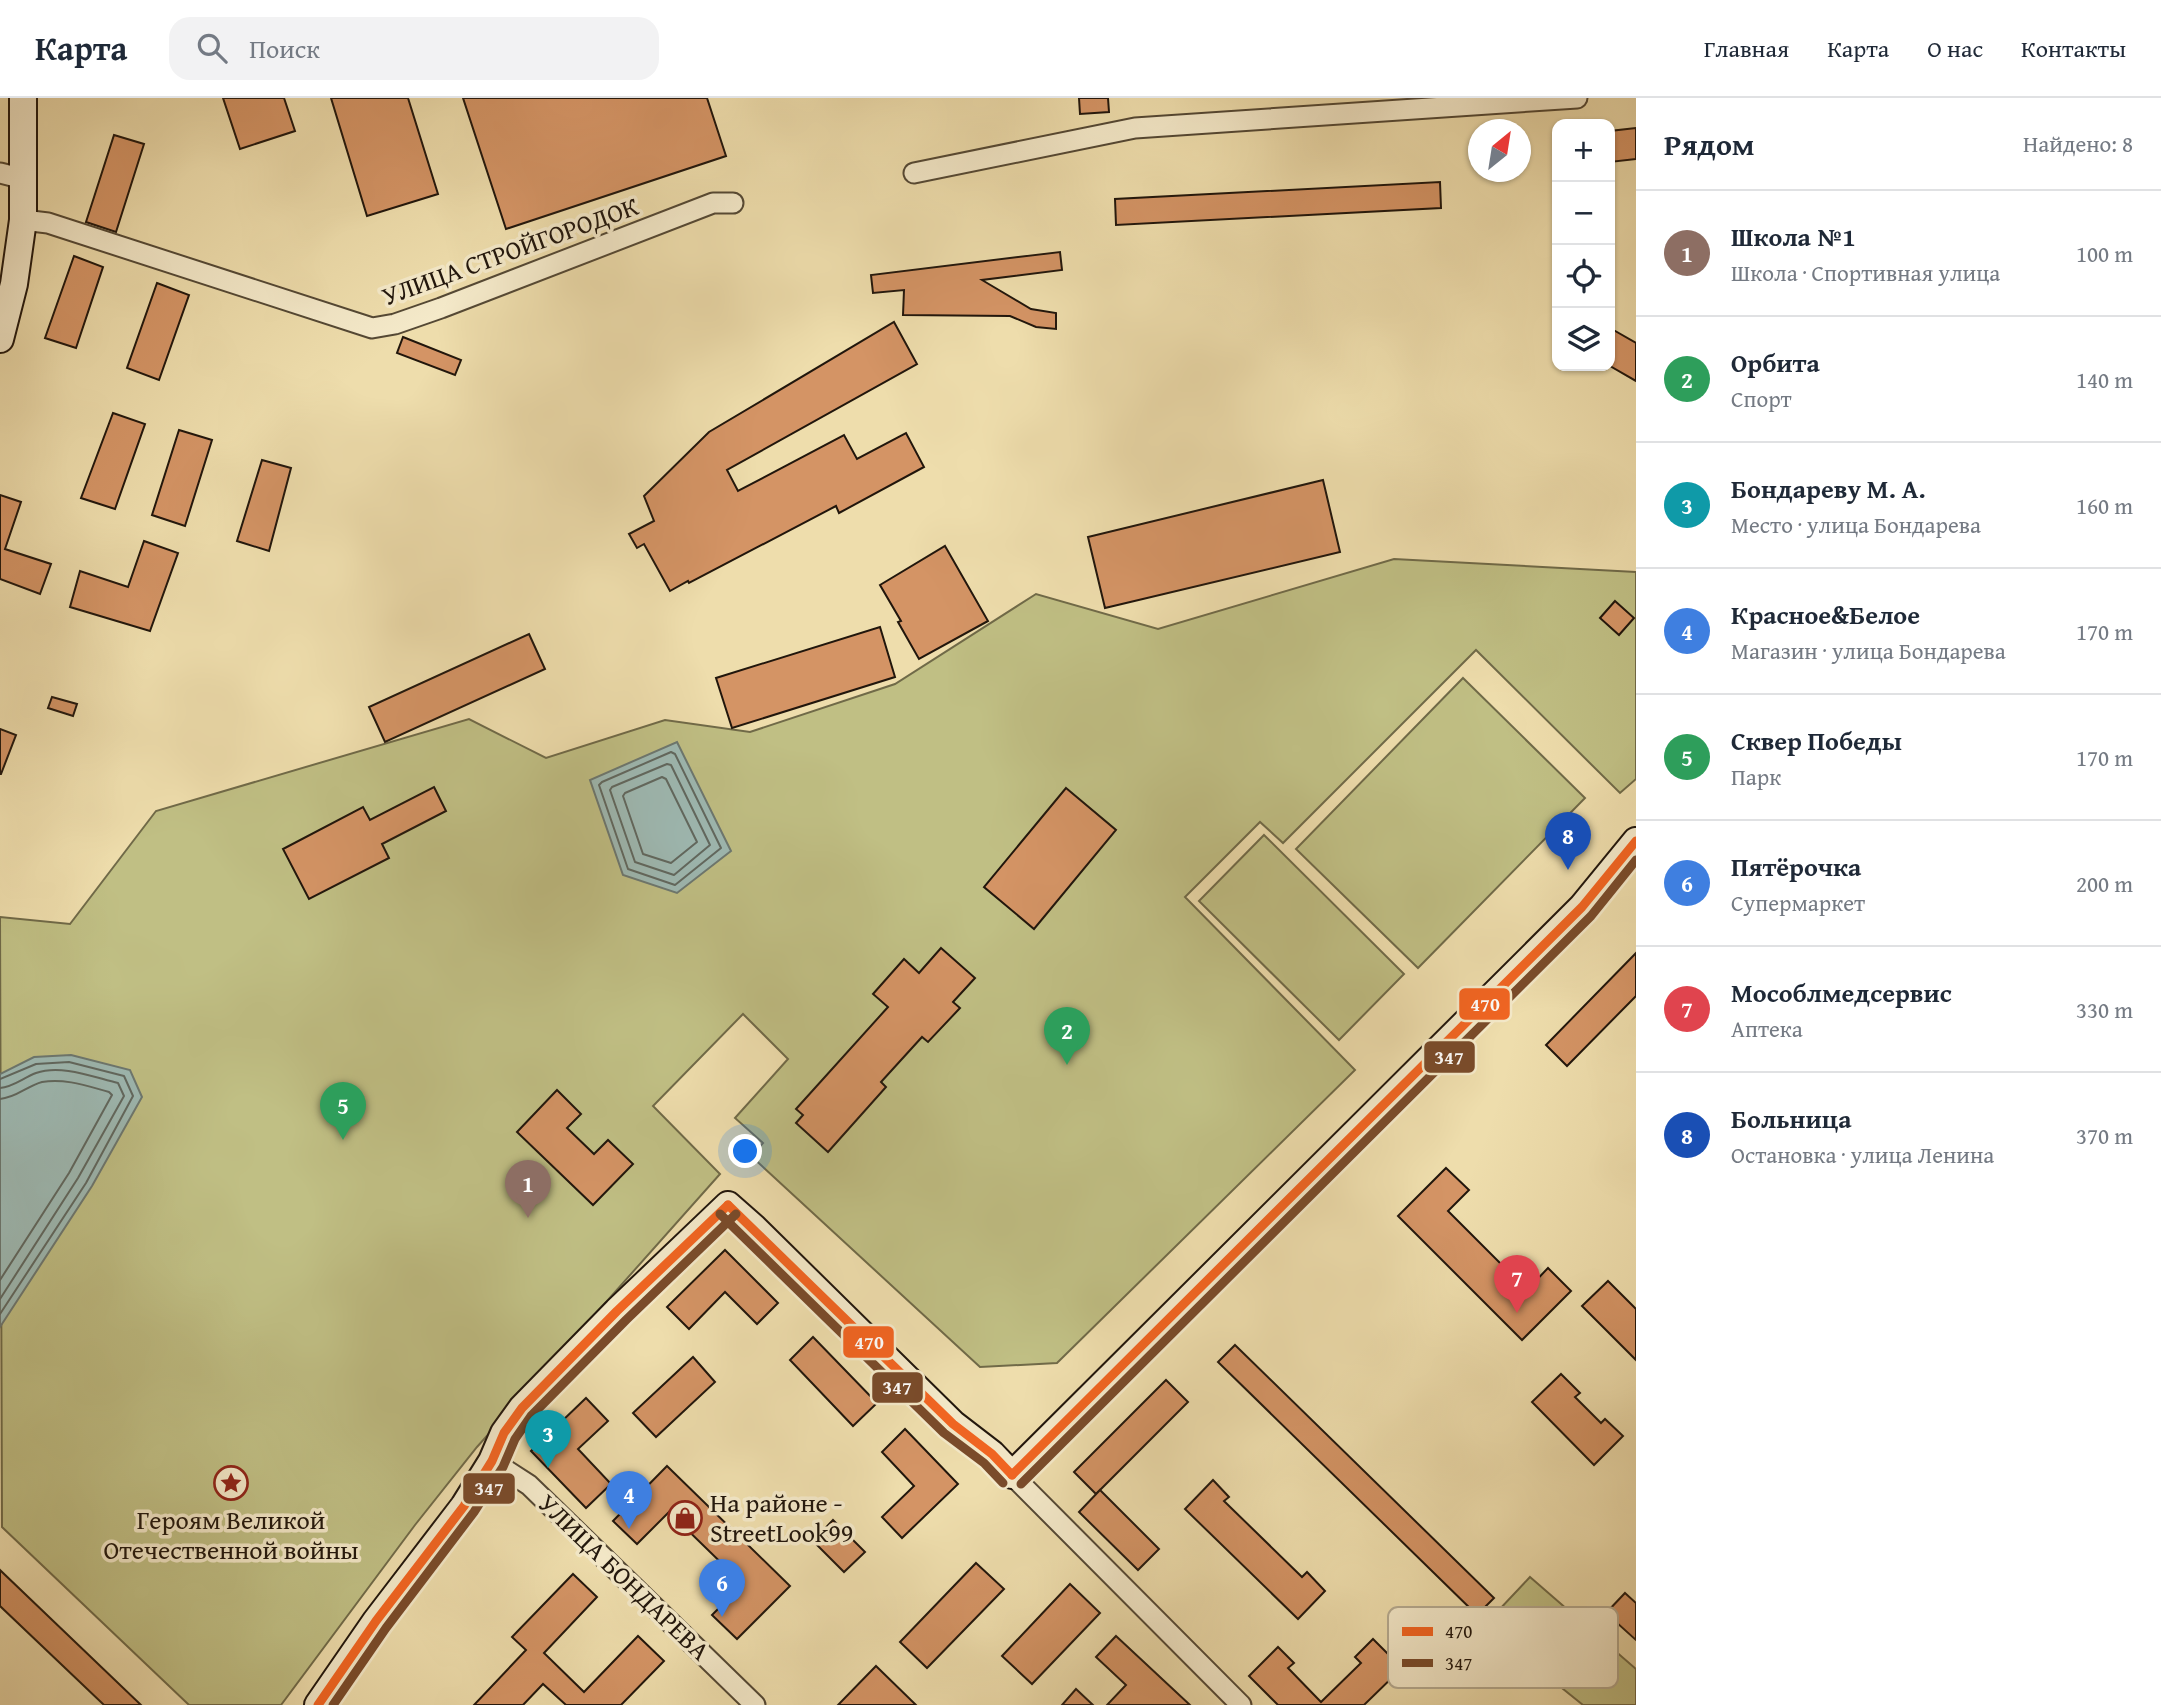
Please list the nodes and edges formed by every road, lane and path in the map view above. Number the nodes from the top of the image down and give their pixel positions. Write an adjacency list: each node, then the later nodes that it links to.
1 (23, 98): 5 (street)
2 (1577, 98): 3 (street)
3 (1485, 102): 4 (street)
4 (914, 173)
5 (12, 176): 7 (street)
6 (733, 203): 7 (street, УЛИЦА СТРОЙГОРОДОК)
7 (23, 220): 8 (street)
8 (0, 339)
9 (1636, 841): 11 (street)
10 (492, 1461): 11 (street); 12 (street); 13 (street, УЛИЦА БОНДАРЕВА)
11 (1012, 1475): 14 (street)
12 (318, 1705)
13 (755, 1705)
14 (1241, 1705)

